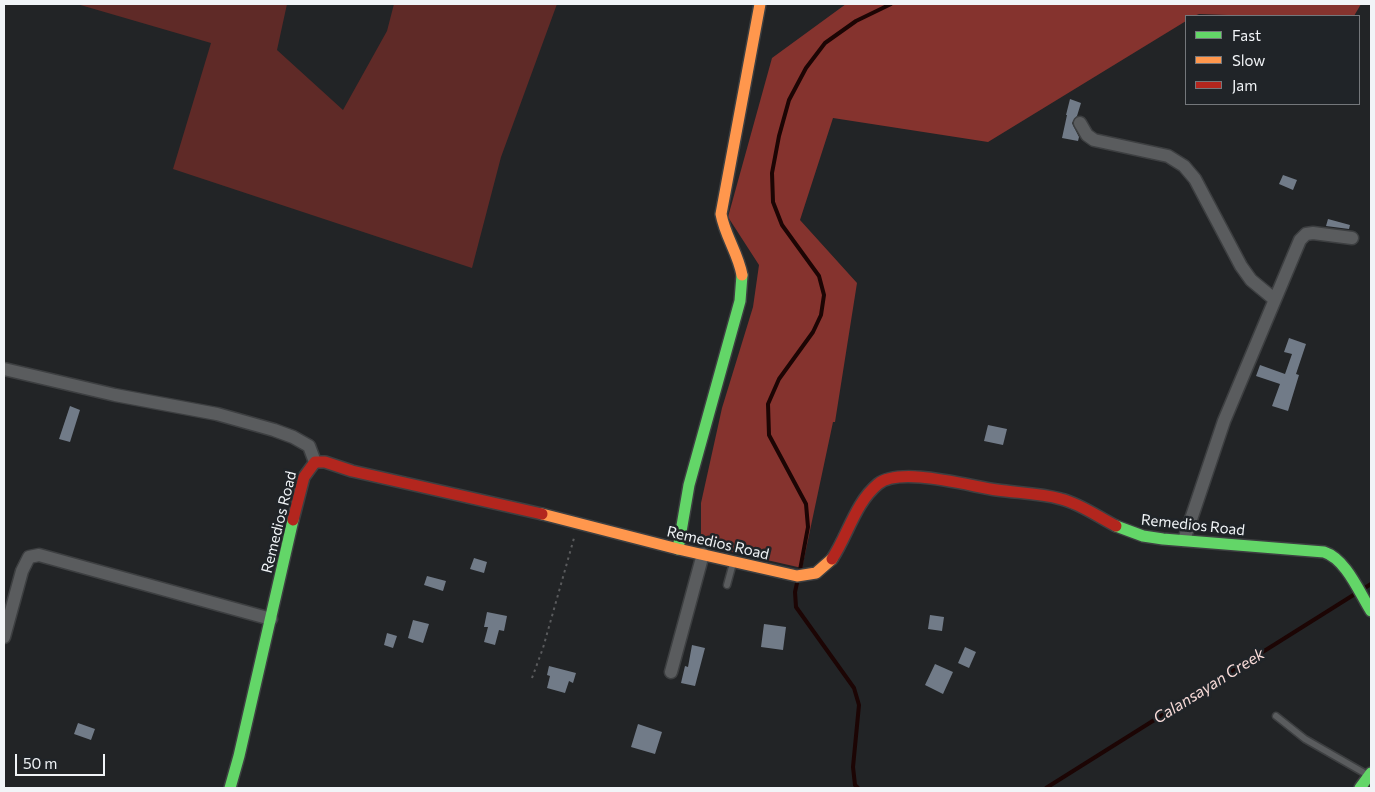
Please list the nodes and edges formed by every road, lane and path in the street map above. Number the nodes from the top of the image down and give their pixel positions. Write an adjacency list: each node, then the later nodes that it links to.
1 (760, 4): 9 (main road)
2 (1080, 123): 4 (street)
3 (1352, 238): 4 (street)
4 (1274, 299): 8 (street)
5 (4, 368): 6 (street)
6 (315, 462): 7 (main road, Remedios Road); 14 (main road, Remedios Road)
7 (578, 524): 9 (main road, Remedios Road); 17 (path)
8 (1184, 540): 11 (main road, Remedios Road); 13 (main road, Remedios Road)
9 (678, 549): 10 (main road, Remedios Road)
10 (703, 554): 11 (main road, Remedios Road); 16 (street)
11 (734, 562): 12 (lane)
12 (727, 586)
13 (1371, 611)
14 (271, 619): 15 (street); 20 (main road, Remedios Road)
15 (4, 637)
16 (671, 672)
17 (532, 678)
18 (1276, 716): 19 (lane)
19 (1370, 774): 21 (main road)
20 (230, 788)
21 (1360, 788)

